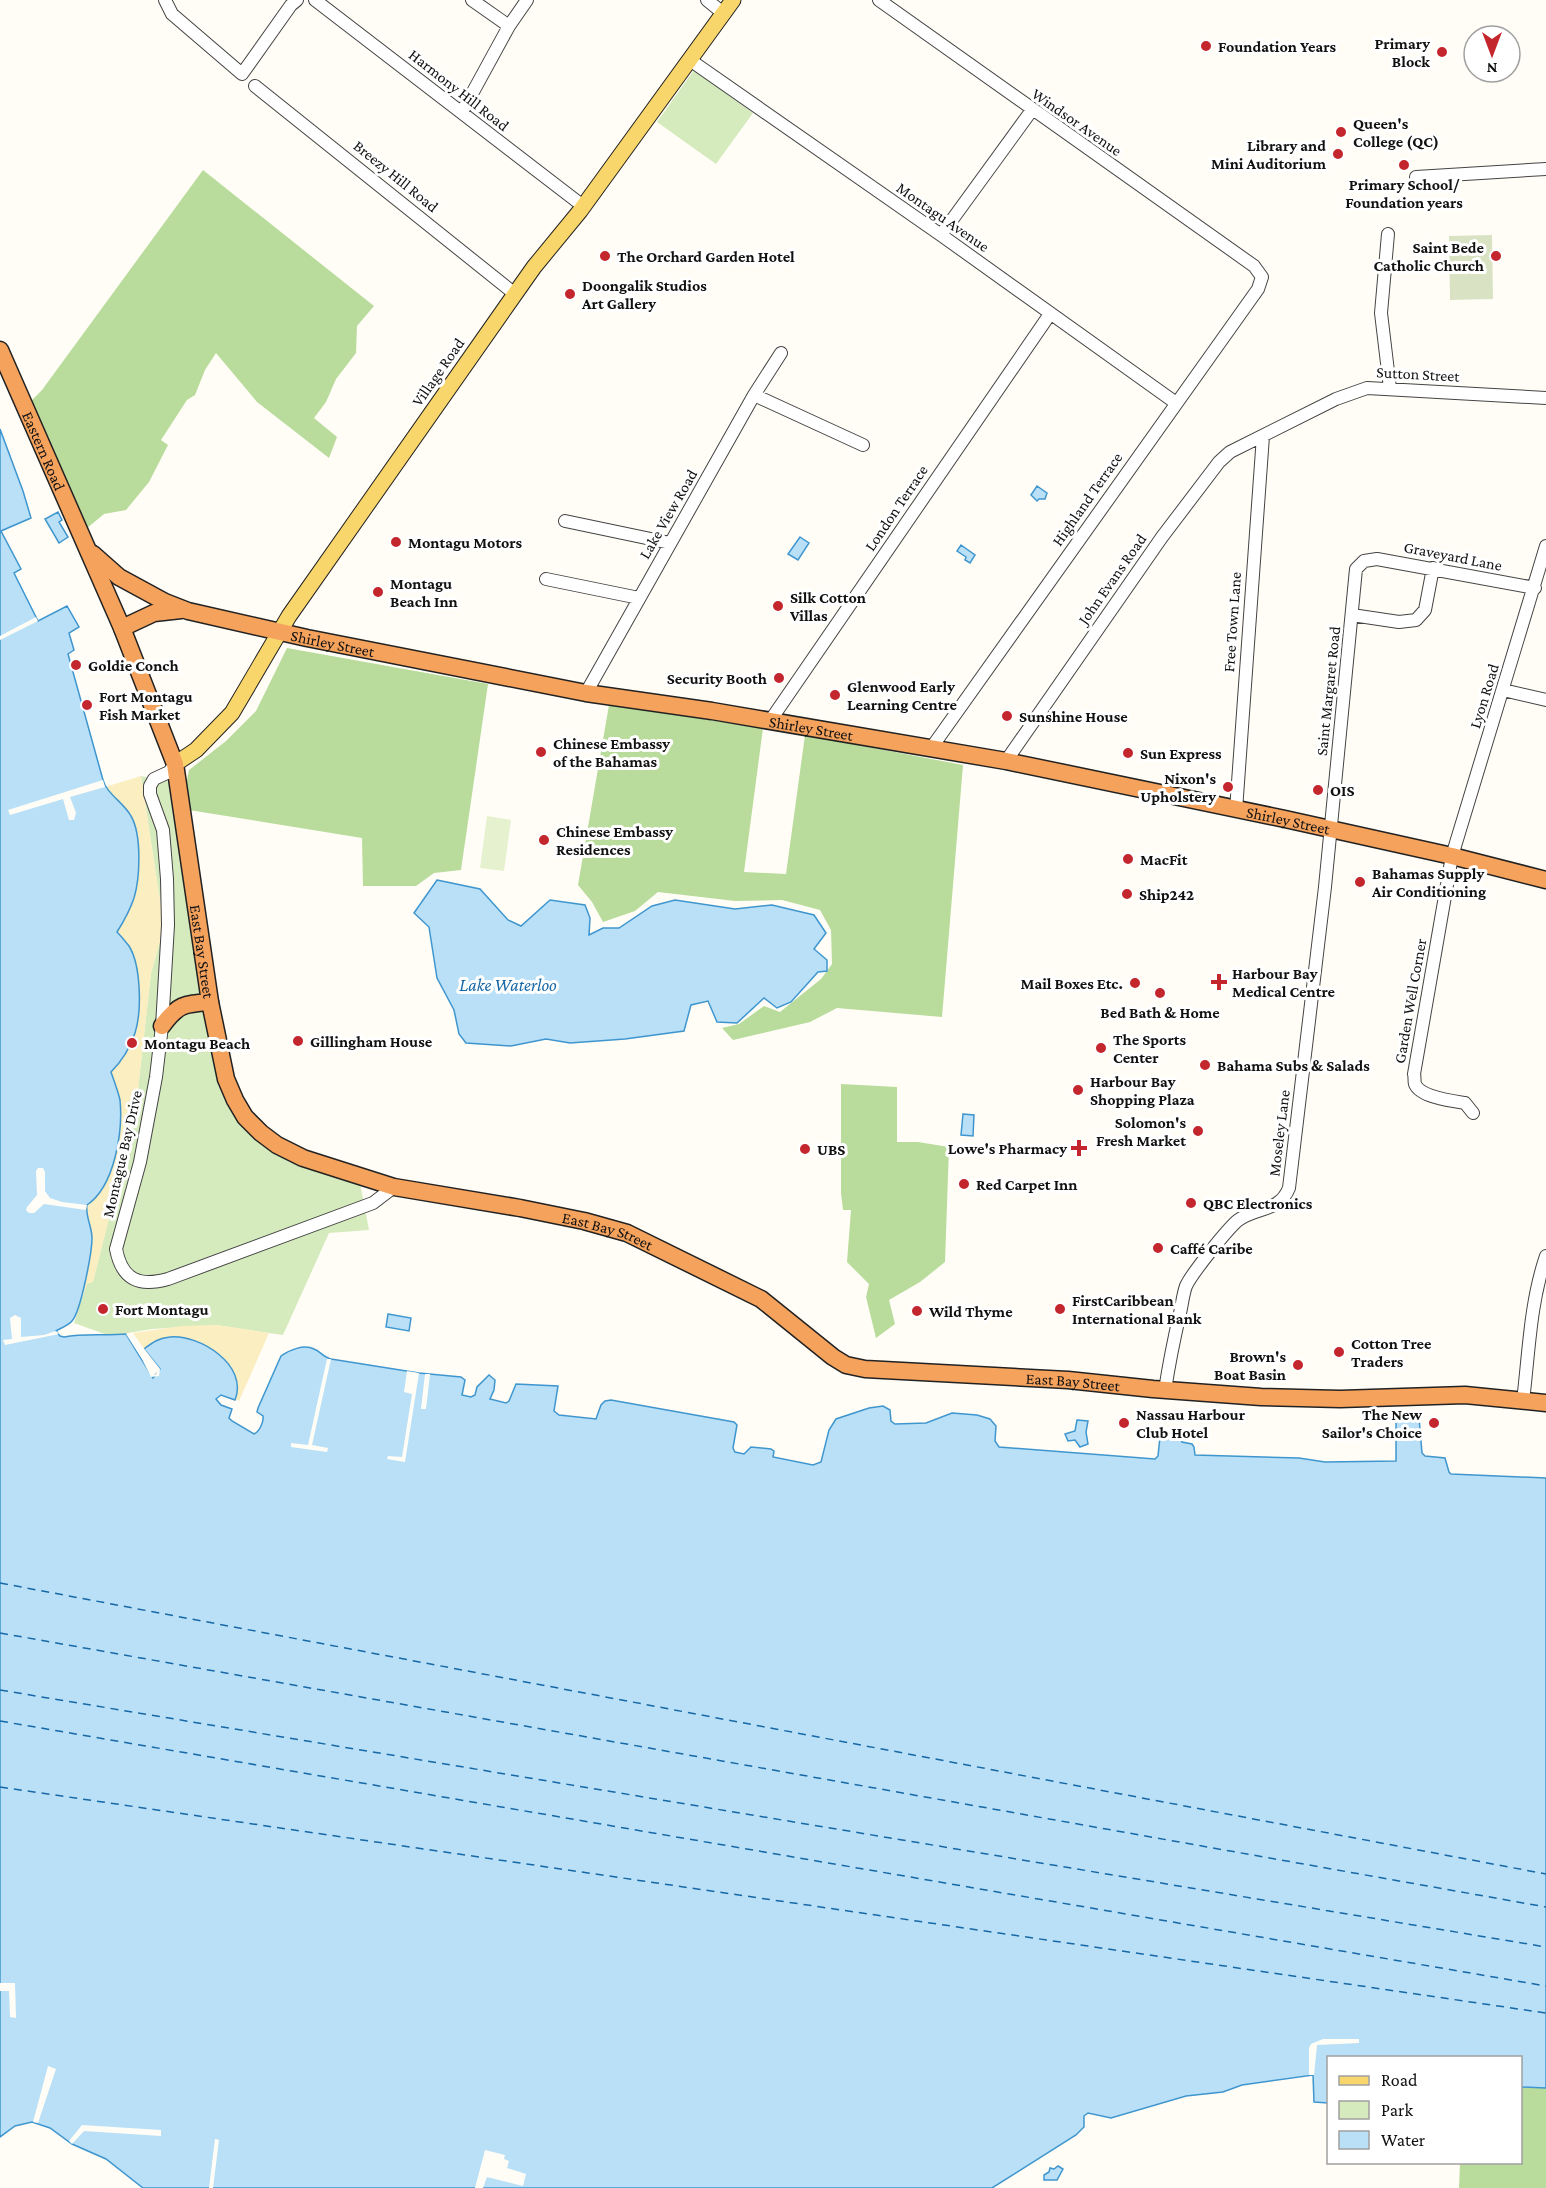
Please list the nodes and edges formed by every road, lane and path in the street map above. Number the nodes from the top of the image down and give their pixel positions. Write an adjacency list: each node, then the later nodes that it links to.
1 (165, 0): 2 (street)
2 (297, 0)
3 (315, 0): 14 (street, Harmony Hill Road)
4 (472, 0): 10 (street)
5 (527, 0): 10 (street)
6 (707, 0): 9 (street)
7 (733, 0): 9 (main road, Village Road)
8 (879, 0): 13 (street, Windsor Avenue)
9 (723, 13): 11 (main road, Village Road)
10 (509, 26): 14 (street)
11 (690, 60): 17 (main road, Village Road); 19 (street, Montagu Avenue)
12 (255, 86): 21 (street, Breezy Hill Road)
13 (1032, 110): 19 (street); 20 (street, Windsor Avenue)
14 (462, 112): 17 (street, Harmony Hill Road)
15 (1546, 169): 16 (street)
16 (1416, 177)
17 (583, 206): 21 (main road, Village Road)
18 (1389, 234): 25 (street)
19 (941, 235): 22 (street, Montagu Avenue)
20 (1257, 269): 28 (street, Highland Terrace)
21 (515, 294): 43 (main road, Village Road)
22 (1050, 314): 28 (street, Montagu Avenue); 47 (street, London Terrace)
23 (0, 350): 34 (highway, Eastern Road)
24 (780, 353): 26 (street, Lake View Road)
25 (1390, 388): 27 (street, Sutton Street); 29 (street, Sutton Street)
26 (754, 395): 30 (street); 32 (street, Lake View Road)
27 (1546, 398)
28 (1176, 403): 48 (street, Highland Terrace)
29 (1263, 436): 49 (street, John Evans Road); 51 (street, Free Town Lane)
30 (863, 445)
31 (565, 521): 32 (street)
32 (670, 543): 39 (street, Lake View Road)
33 (1546, 546): 38 (street, Lyon Road)
34 (87, 550): 40 (highway, Shirley Street); 42 (highway, East Bay Street)
35 (1364, 561): 36 (street, Graveyard Lane); 41 (street, Saint Margaret Road)
36 (1433, 568): 38 (street, Graveyard Lane); 41 (street)
37 (546, 579): 39 (street)
38 (1535, 588): 44 (street, Lyon Road)
39 (639, 598): 45 (street, Lake View Road)
40 (188, 610): 42 (highway); 43 (highway, Shirley Street)
41 (1352, 615): 52 (street, Saint Margaret Road)
42 (122, 628): 50 (highway, East Bay Street)
43 (280, 631): 45 (highway, Shirley Street); 50 (main road, Village Road)
44 (1503, 690): 46 (street); 53 (street, Lyon Road)
45 (586, 693): 47 (highway, Shirley Street)
46 (1546, 700)
47 (770, 722): 48 (highway, Shirley Street)
48 (932, 747): 49 (highway, Shirley Street)
49 (1006, 761): 51 (highway, Shirley Street)
50 (175, 764): 55 (highway, East Bay Street); 56 (street, Montague Bay Drive)
51 (1236, 810): 52 (highway, Shirley Street)
52 (1330, 829): 53 (highway, Shirley Street); 60 (street, Moseley Lane)
53 (1452, 856): 54 (highway, Shirley Street); 57 (street, Garden Well Corner)
54 (1546, 880)
55 (210, 1002): 56 (highway); 58 (highway, East Bay Street)
56 (162, 1026): 58 (street, Montague Bay Drive)
57 (1473, 1113)
58 (394, 1187): 60 (highway, East Bay Street)
59 (1546, 1256): 61 (street)
60 (1165, 1390): 61 (highway, East Bay Street)
61 (1523, 1401): 62 (highway, East Bay Street)
62 (1546, 1403)

